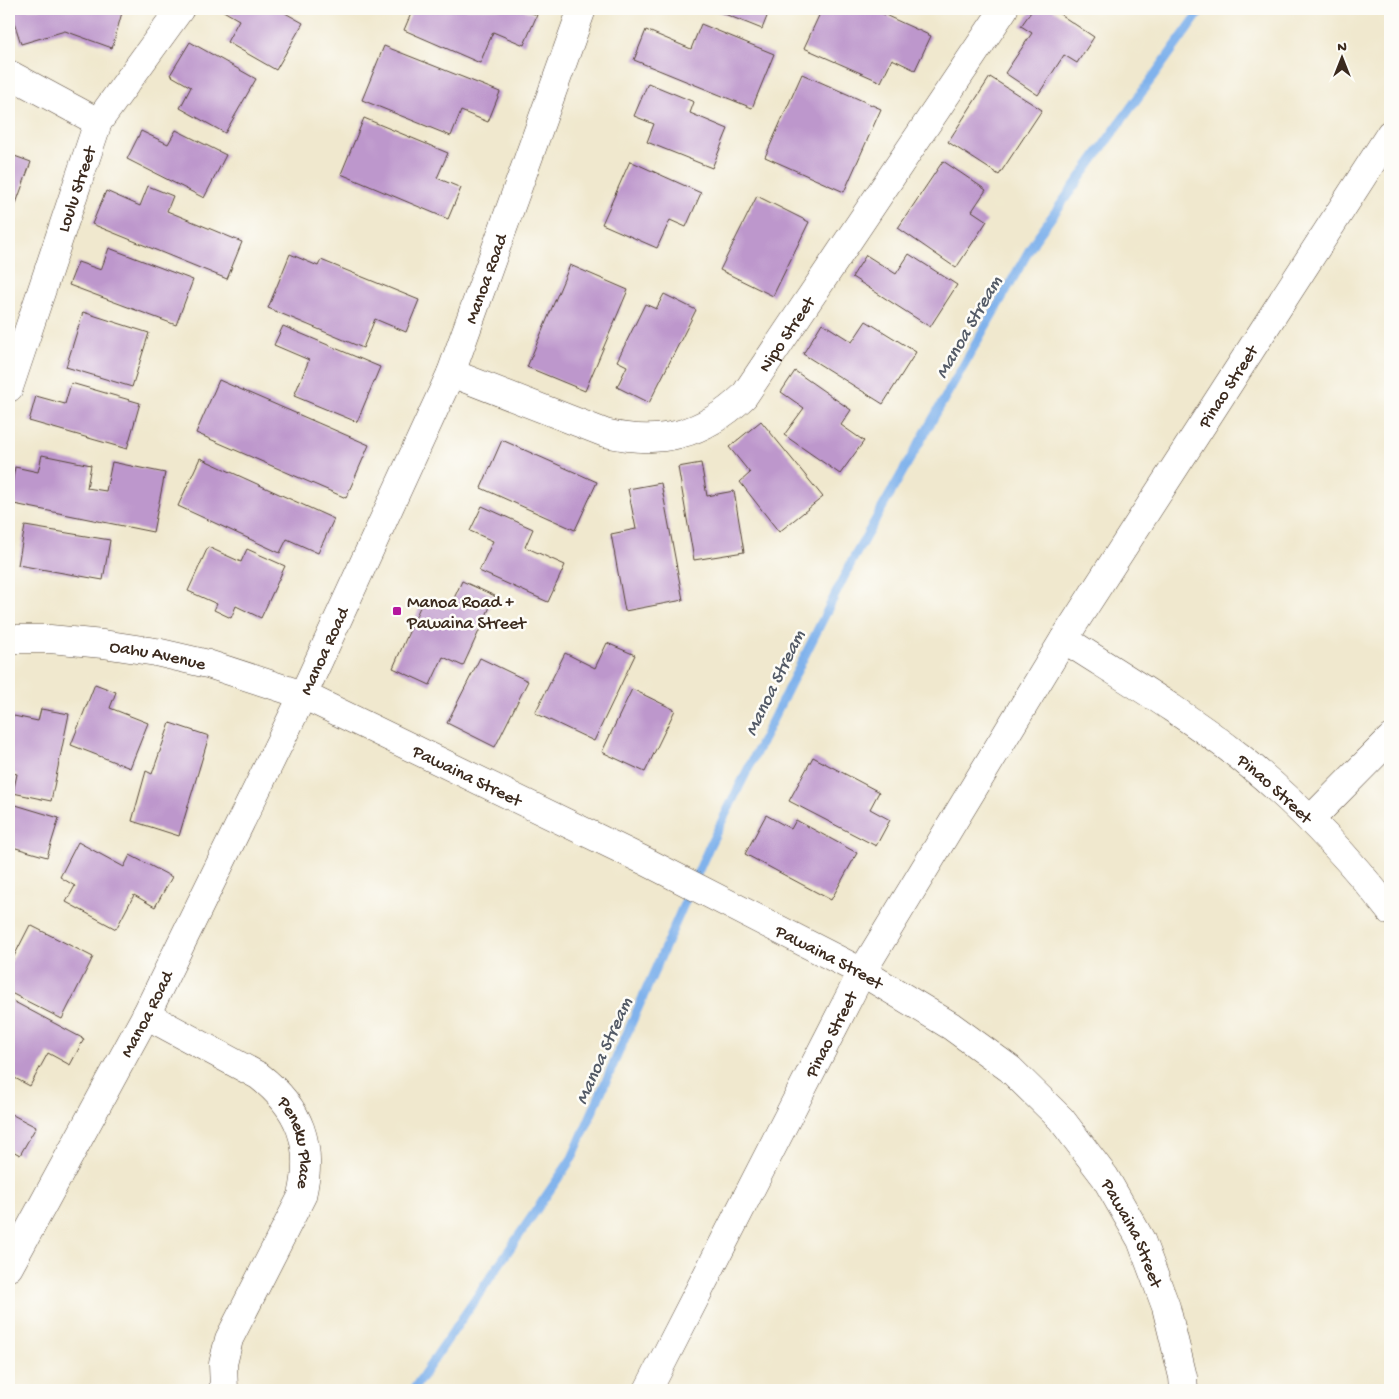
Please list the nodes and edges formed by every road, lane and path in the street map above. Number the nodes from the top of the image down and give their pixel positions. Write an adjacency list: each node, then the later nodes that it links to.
1 (180, 9): 5 (street, Loulu Street)
2 (582, 9): 7 (street, Manoa Road)
3 (1004, 9): 7 (street, Nipo Street)
4 (9, 74): 5 (street)
5 (98, 122): 8 (street, Loulu Street)
6 (1390, 134): 9 (street, Pinao Street)
7 (451, 373): 11 (street, Manoa Road)
8 (9, 388)
9 (1064, 638): 13 (street, Pinao Street); 15 (street, Pinao Street)
10 (9, 640): 11 (street, Oahu Avenue)
11 (303, 695): 15 (street, Pawaina Street); 16 (street, Manoa Road)
12 (1390, 739): 13 (street)
13 (1310, 820): 14 (street, Pinao Street)
14 (1390, 911)
15 (862, 972): 19 (street, Pinao Street); 20 (street, Pawaina Street)
16 (146, 1015): 17 (street, Manoa Road); 18 (street, Peneku Place)
17 (9, 1267)
18 (224, 1390)
19 (648, 1390)
20 (1184, 1390)

